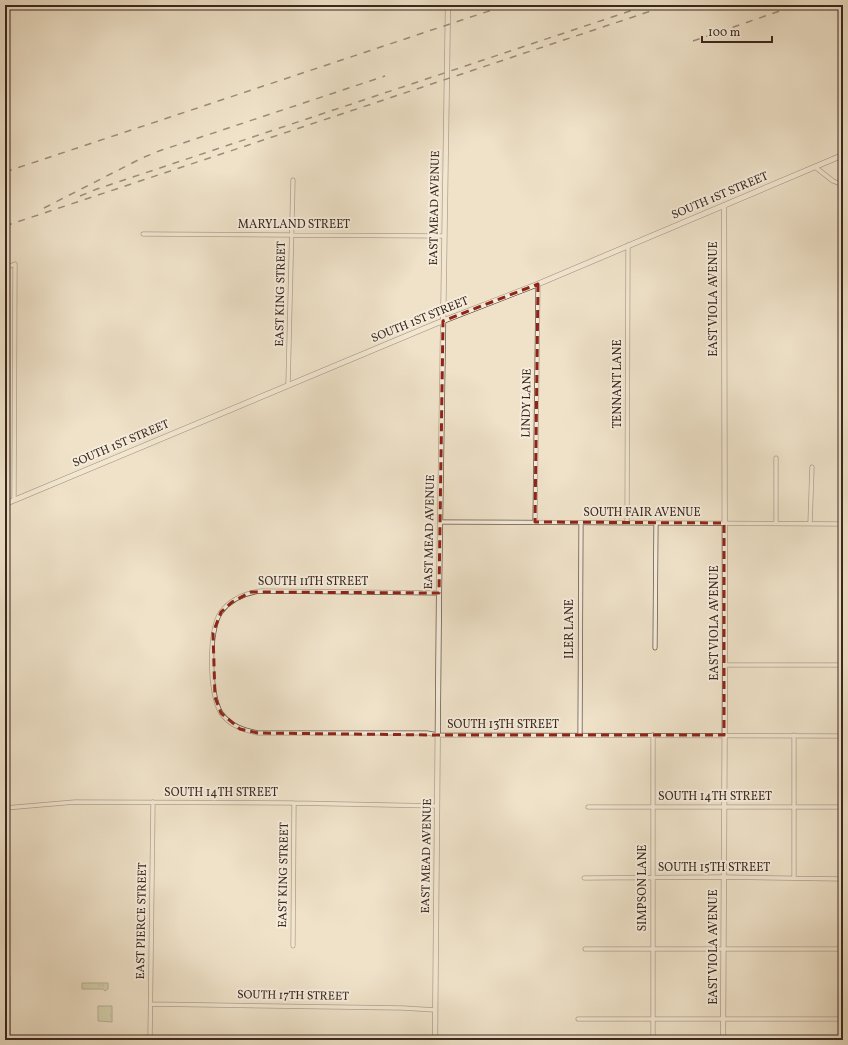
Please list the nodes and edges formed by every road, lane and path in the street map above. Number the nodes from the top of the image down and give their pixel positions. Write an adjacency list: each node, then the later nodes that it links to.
1 (448, 5): 9 (street, EAST MEAD AVENUE)
2 (843, 155): 3 (main road, SOUTH 1ST STREET)
3 (815, 167): 5 (street); 6 (main road, SOUTH 1ST STREET)
4 (293, 180): 8 (street, EAST KING STREET)
5 (843, 185)
6 (724, 206): 10 (main road, SOUTH 1ST STREET); 24 (street, EAST VIOLA AVENUE)
7 (143, 234): 8 (street, MARYLAND STREET)
8 (292, 235): 9 (street, MARYLAND STREET); 14 (street, EAST KING STREET)
9 (444, 236): 13 (street, EAST MEAD AVENUE)
10 (628, 245): 12 (main road, SOUTH 1ST STREET); 22 (street, TENNANT LANE)
11 (5, 268): 17 (street)
12 (538, 284): 13 (main road, SOUTH 1ST STREET); 20 (street, LINDY LANE)
13 (443, 321): 14 (main road, SOUTH 1ST STREET); 19 (street, EAST MEAD AVENUE)
14 (288, 385): 17 (main road, SOUTH 1ST STREET)
15 (776, 458): 25 (street)
16 (812, 467): 26 (street)
17 (14, 500): 18 (main road, SOUTH 1ST STREET)
18 (5, 504)
19 (440, 522): 20 (street, SOUTH FAIR AVENUE); 28 (street, EAST MEAD AVENUE)
20 (535, 522): 21 (street, SOUTH FAIR AVENUE)
21 (581, 523): 22 (street, SOUTH FAIR AVENUE); 37 (street, ILER LANE)
22 (627, 523): 23 (street, SOUTH FAIR AVENUE)
23 (656, 523): 24 (street, SOUTH FAIR AVENUE); 29 (street)
24 (724, 523): 25 (street, SOUTH FAIR AVENUE); 31 (street, EAST VIOLA AVENUE)
25 (776, 523): 26 (street, SOUTH FAIR AVENUE)
26 (810, 524): 27 (street, SOUTH FAIR AVENUE)
27 (843, 524)
28 (439, 592): 30 (street, SOUTH 11TH STREET); 33 (street, EAST MEAD AVENUE)
29 (655, 648)
30 (212, 662): 33 (street, SOUTH 13TH STREET)
31 (725, 665): 32 (street); 35 (street, EAST VIOLA AVENUE)
32 (843, 665)
33 (438, 735): 37 (street, SOUTH 13TH STREET); 41 (street, EAST MEAD AVENUE)
34 (653, 735): 35 (street, SOUTH 13TH STREET); 37 (street, SOUTH 13TH STREET); 43 (street, SIMPSON LANE)
35 (724, 735): 36 (street, SOUTH 13TH STREET); 44 (street, EAST VIOLA AVENUE)
36 (794, 735): 38 (street, SOUTH 13TH STREET); 45 (street)
37 (580, 736)
38 (843, 736)
39 (153, 802): 40 (street, SOUTH 14TH STREET); 47 (street, SOUTH 14TH STREET); 58 (street, EAST PIERCE STREET)
40 (294, 803): 41 (street, SOUTH 14TH STREET); 53 (street, EAST KING STREET)
41 (437, 806): 59 (street, EAST MEAD AVENUE)
42 (588, 807): 43 (street, SOUTH 14TH STREET)
43 (653, 807): 44 (street, SOUTH 14TH STREET); 48 (street, SIMPSON LANE)
44 (724, 807): 45 (street, SOUTH 14TH STREET); 49 (street, EAST VIOLA AVENUE)
45 (794, 807): 46 (street, SOUTH 14TH STREET); 51 (street)
46 (843, 807)
47 (5, 808)
48 (653, 877): 49 (street, SOUTH 15TH STREET); 50 (street, SOUTH 15TH STREET); 54 (street, SIMPSON LANE)
49 (724, 877): 51 (street, SOUTH 15TH STREET); 55 (street, EAST VIOLA AVENUE)
50 (584, 878)
51 (794, 878): 52 (street, SOUTH 15TH STREET)
52 (843, 879)
53 (293, 946)
54 (652, 948): 55 (street); 56 (street); 60 (street, SIMPSON LANE)
55 (724, 948): 57 (street); 61 (street, EAST VIOLA AVENUE)
56 (585, 949)
57 (843, 949)
58 (151, 1004): 59 (street, SOUTH 17TH STREET); 64 (street, EAST PIERCE STREET)
59 (435, 1010): 65 (street, EAST MEAD AVENUE)
60 (653, 1018): 61 (street); 62 (street); 66 (street, SIMPSON LANE)
61 (724, 1018): 63 (street); 67 (street, EAST VIOLA AVENUE)
62 (578, 1019)
63 (843, 1019)
64 (150, 1040)
65 (435, 1040)
66 (653, 1040)
67 (723, 1040)

